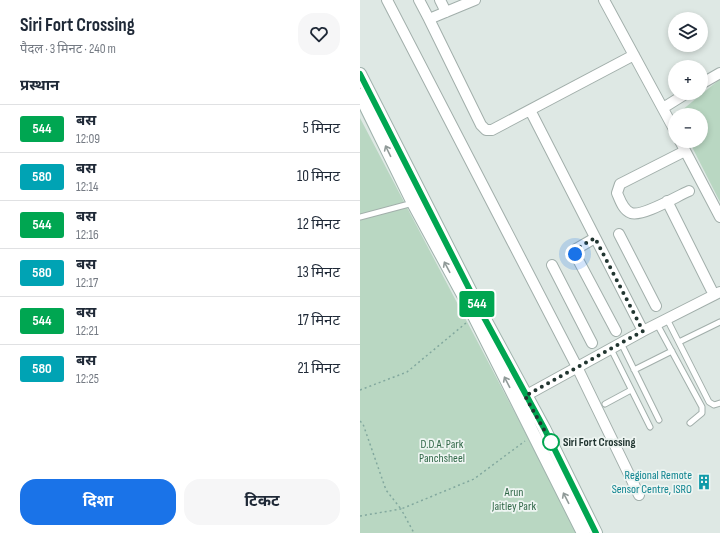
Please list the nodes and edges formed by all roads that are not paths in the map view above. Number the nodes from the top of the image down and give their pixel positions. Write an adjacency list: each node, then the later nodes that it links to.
1 (387, 0): 40 (street)
2 (419, 0): 7 (street)
3 (440, 0): 6 (street)
4 (604, 0): 8 (street)
5 (469, 1): 6 (street)
6 (446, 12): 7 (street)
7 (429, 19): 16 (street)
8 (634, 55): 15 (street); 16 (street)
9 (720, 73): 11 (street)
10 (360, 74): 14 (street)
11 (708, 80)
12 (360, 95): 14 (street)
13 (675, 100): 15 (street)
14 (367, 107): 22 (street, one-way to 14); 43 (street)
15 (662, 108): 17 (street)
16 (530, 110): 26 (street)
17 (668, 119)
18 (684, 148): 19 (street)
19 (685, 151): 21 (street); 24 (street)
20 (689, 190): 21 (street)
21 (667, 201): 28 (street)
22 (413, 204): 23 (lane); 50 (street, one-way to 22)
23 (360, 217)
24 (720, 217)
25 (619, 234): 29 (street)
26 (595, 238): 33 (street); 34 (street)
27 (552, 265): 36 (street)
28 (717, 294): 30 (street)
29 (656, 306)
30 (667, 319): 32 (street); 35 (lane)
31 (720, 322): 35 (lane)
32 (657, 324): 34 (street); 39 (lane)
33 (616, 331)
34 (643, 331): 37 (street)
35 (679, 342): 44 (lane)
36 (592, 343)
37 (621, 344): 38 (street); 41 (lane)
38 (611, 349): 40 (street); 42 (lane)
39 (672, 351): 41 (lane); 47 (lane)
40 (577, 367): 43 (street); 49 (street)
41 (634, 370): 46 (lane)
42 (631, 390): 45 (lane); 48 (lane)
43 (525, 396): 51 (street)
44 (720, 403)
45 (605, 404)
46 (659, 420)
47 (690, 423)
48 (650, 427)
49 (639, 495)
50 (583, 533)
51 (596, 533)

